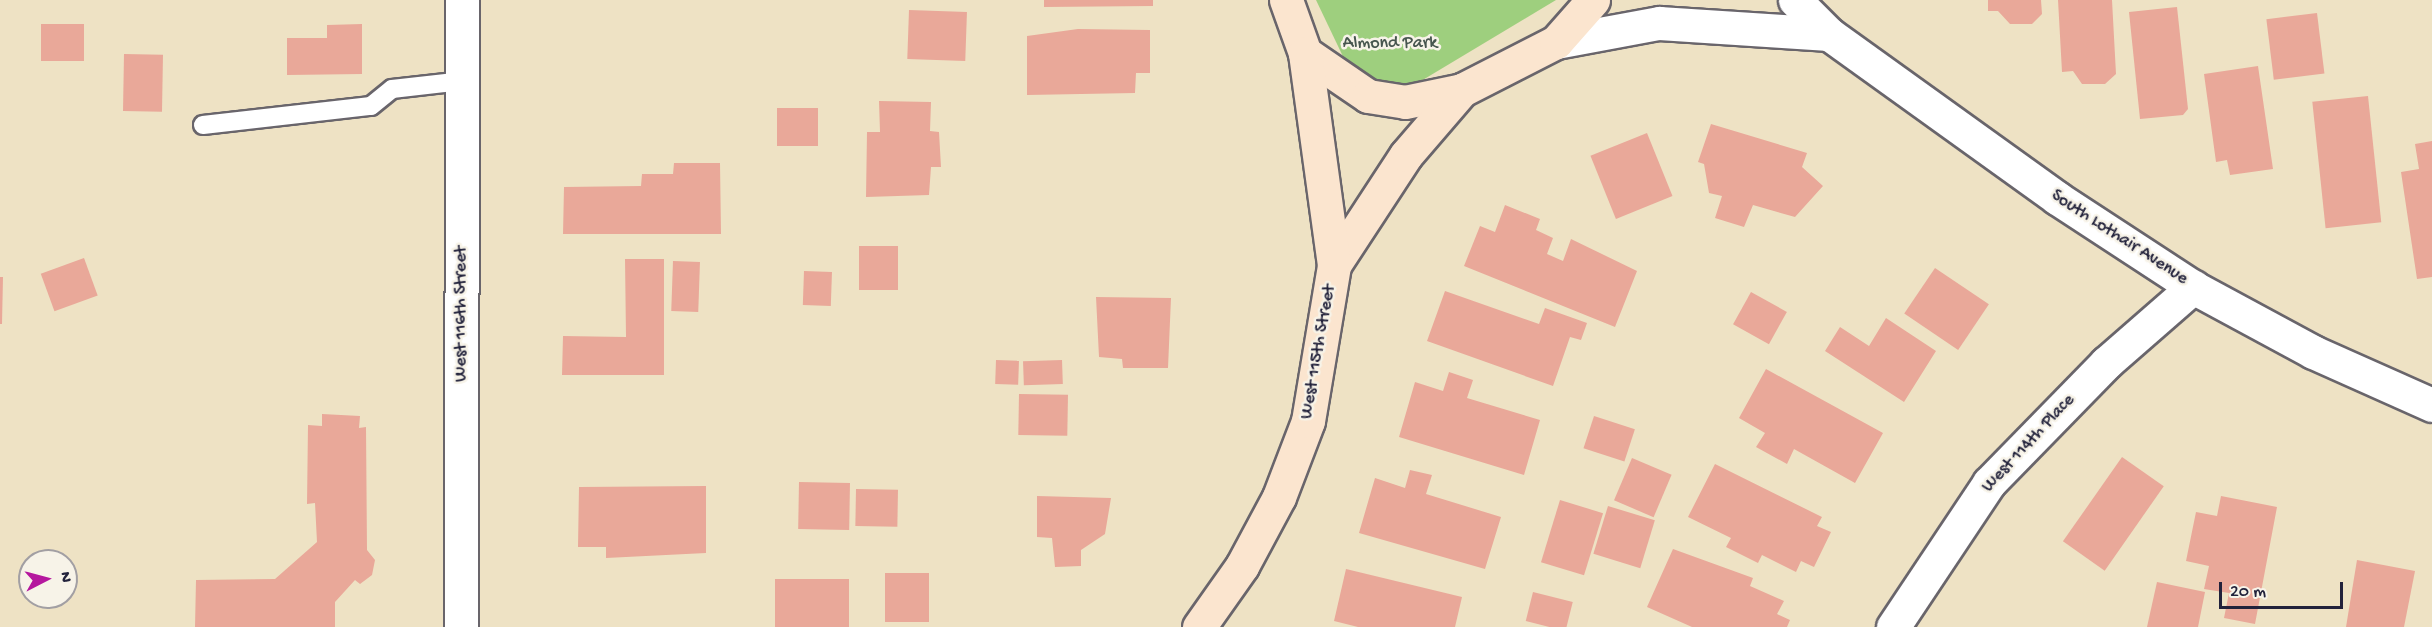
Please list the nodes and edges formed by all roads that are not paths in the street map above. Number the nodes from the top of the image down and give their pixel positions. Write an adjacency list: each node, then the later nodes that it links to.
1 (462, 0): 8 (street, West 116th Street)
2 (1286, 0): 7 (street, West 115th Street)
3 (1593, 0): 6 (street)
4 (1795, 0): 5 (street, South Lothair Avenue)
5 (1829, 34): 6 (street); 12 (street, South Lothair Avenue)
6 (1556, 42): 9 (street)
7 (1305, 53): 9 (street); 11 (street, West 115th Street)
8 (462, 81): 10 (lane); 14 (street, West 116th Street)
9 (1462, 90): 11 (street, West 115th Street)
10 (203, 124)
11 (1334, 265): 15 (street, West 115th Street)
12 (2193, 287): 13 (street, South Lothair Avenue); 16 (street, West 114th Place)
13 (2432, 405)
14 (461, 627)
15 (1199, 627)
16 (1893, 627)

